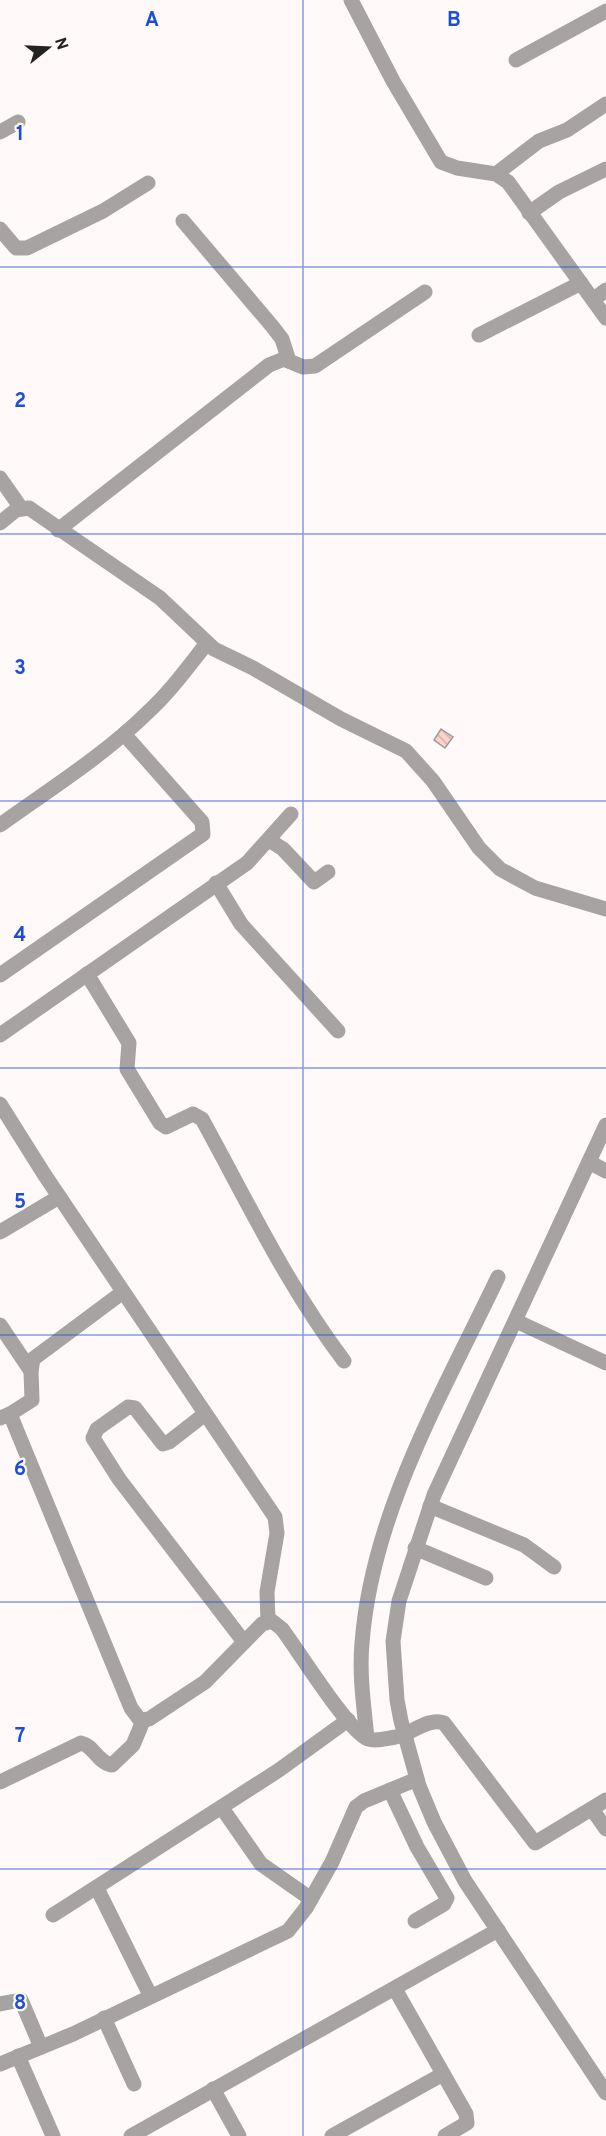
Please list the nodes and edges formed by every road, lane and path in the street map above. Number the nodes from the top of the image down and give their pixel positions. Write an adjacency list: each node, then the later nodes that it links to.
1 (351, 0): 8 (street)
2 (606, 11): 3 (street)
3 (516, 60)
4 (606, 104): 8 (street)
5 (18, 122): 6 (street)
6 (0, 132)
7 (606, 169): 10 (street)
8 (496, 174): 10 (street)
9 (148, 183): 12 (street)
10 (529, 213): 13 (street)
11 (183, 221): 18 (street)
12 (0, 229)
13 (581, 284): 15 (street); 17 (street)
14 (425, 292): 18 (street)
15 (600, 295): 16 (street)
16 (606, 318)
17 (479, 335)
18 (289, 361): 22 (street)
19 (0, 478): 20 (street)
20 (21, 508): 21 (street); 22 (street)
21 (0, 523)
22 (58, 530): 23 (street)
23 (207, 643): 24 (street); 30 (street)
24 (124, 734): 26 (street); 32 (street)
25 (291, 814): 27 (street)
26 (0, 825)
27 (269, 840): 28 (street); 29 (street)
28 (328, 872)
29 (216, 884): 31 (street); 33 (street)
30 (606, 909)
31 (87, 974): 34 (street); 45 (street)
32 (0, 975)
33 (338, 1031)
34 (0, 1035)
35 (0, 1104): 39 (street)
36 (606, 1125): 37 (street)
37 (589, 1162): 38 (street); 43 (street)
38 (606, 1172)
39 (59, 1197): 40 (street); 42 (street)
40 (0, 1232)
41 (498, 1277): 59 (street)
42 (123, 1292): 47 (street); 48 (street)
43 (516, 1321): 46 (street); 50 (street)
44 (0, 1325): 47 (street)
45 (344, 1361)
46 (606, 1363)
47 (31, 1371): 49 (street)
48 (205, 1414): 54 (street); 55 (street)
49 (5, 1416): 57 (street)
50 (430, 1506): 51 (street); 52 (street)
51 (415, 1548): 53 (street); 58 (street)
52 (554, 1567)
53 (486, 1578)
54 (268, 1621): 55 (street); 56 (street)
55 (244, 1642): 57 (street)
56 (348, 1720): 59 (street); 63 (street)
57 (144, 1721): 60 (street)
58 (395, 1737): 59 (street); 61 (street); 64 (street)
59 (367, 1738)
60 (0, 1782)
61 (404, 1784): 67 (street); 69 (street); 70 (street)
62 (606, 1800): 64 (street)
63 (222, 1808): 66 (street); 67 (street)
64 (592, 1809): 65 (street)
65 (606, 1829)
66 (97, 1887): 68 (street); 72 (street)
67 (311, 1899): 72 (street)
68 (53, 1915)
69 (415, 1921)
70 (491, 1934): 71 (street); 81 (street)
71 (395, 1989): 78 (street); 80 (street)
72 (150, 1995): 74 (street)
73 (0, 2004): 75 (street)
74 (104, 2018): 75 (street); 79 (street)
75 (41, 2047): 76 (street)
76 (18, 2056): 77 (street); 82 (street)
77 (0, 2064)
78 (443, 2074): 85 (street); 86 (street)
79 (134, 2084)
80 (213, 2089): 83 (street); 84 (street)
81 (606, 2093)
82 (53, 2136)
83 (131, 2136)
84 (239, 2136)
85 (332, 2136)
86 (445, 2136)

